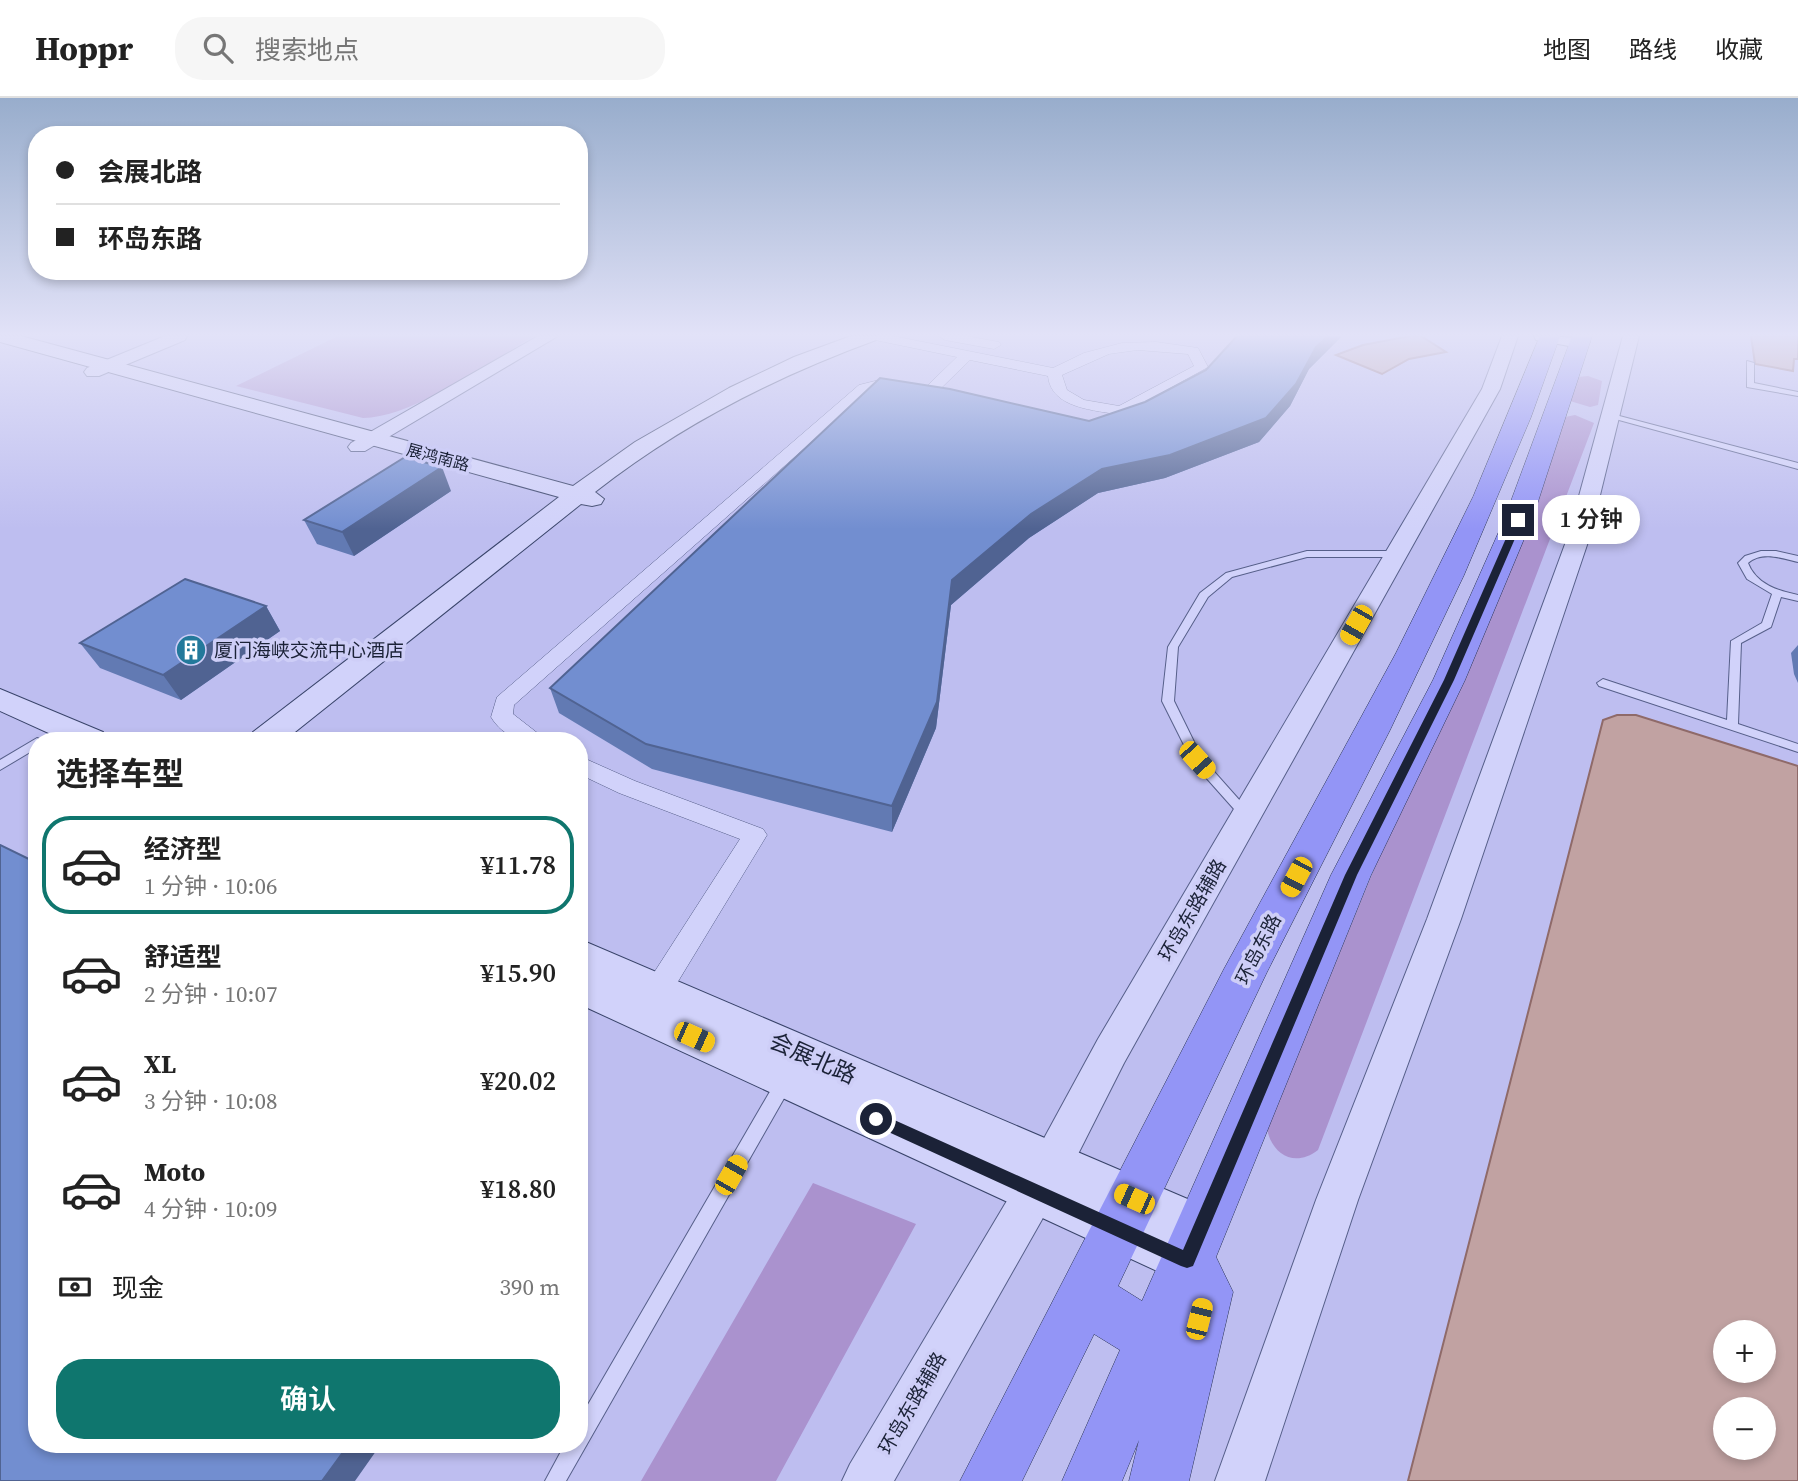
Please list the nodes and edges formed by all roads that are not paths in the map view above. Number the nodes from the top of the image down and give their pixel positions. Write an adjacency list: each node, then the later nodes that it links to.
1 (214, 401): 12 (main road, 展鸿南路)
2 (438, 401): 12 (street)
3 (718, 401): 14 (main road)
4 (849, 401): 27 (street)
5 (1076, 401): 6 (street)
6 (1140, 401)
7 (1484, 401): 15 (street, 环岛东路辅路)
8 (1526, 401): 38 (main road, 环岛东路)
9 (1541, 401): 39 (main road)
10 (1615, 401): 11 (street)
11 (1611, 415): 13 (lane); 49 (street)
12 (365, 443): 14 (main road, 展鸿南路)
13 (1798, 466)
14 (579, 502): 25 (main road); 26 (main road)
15 (1396, 554): 32 (street, 环岛东路辅路); 32 (lane)
16 (1798, 559): 17 (lane)
17 (1777, 593): 18 (lane); 22 (lane)
18 (1798, 598)
19 (1603, 682): 22 (lane)
20 (0, 699): 24 (main road)
21 (0, 723): 23 (main road)
22 (1732, 726): 29 (lane)
23 (28, 732)
24 (37, 732)
25 (275, 732)
26 (300, 732)
27 (521, 732)
28 (28, 747): 30 (lane)
29 (1798, 748)
30 (0, 766)
31 (588, 768): 35 (street)
32 (1246, 815): 37 (street, 环岛东路辅路)
33 (588, 959): 35 (main road, 会展北路)
34 (588, 989): 36 (main road, 会展北路)
35 (658, 990): 37 (main road, 会展北路)
36 (787, 1079): 37 (main road, 会展北路); 42 (lane)
37 (1044, 1177): 38 (main road, 会展北路); 45 (street, 环岛东路辅路)
38 (1126, 1214): 39 (main road, 会展北路); 40 (main road, 环岛东路)
39 (1194, 1244): 41 (main road); 48 (main road)
40 (1083, 1296): 41 (main road); 46 (main road, 环岛东路)
41 (1153, 1339): 47 (main road)
42 (588, 1423)
43 (571, 1453): 44 (lane)
44 (555, 1481)
45 (867, 1481)
46 (990, 1481)
47 (1092, 1481)
48 (1159, 1481)
49 (1240, 1481)

